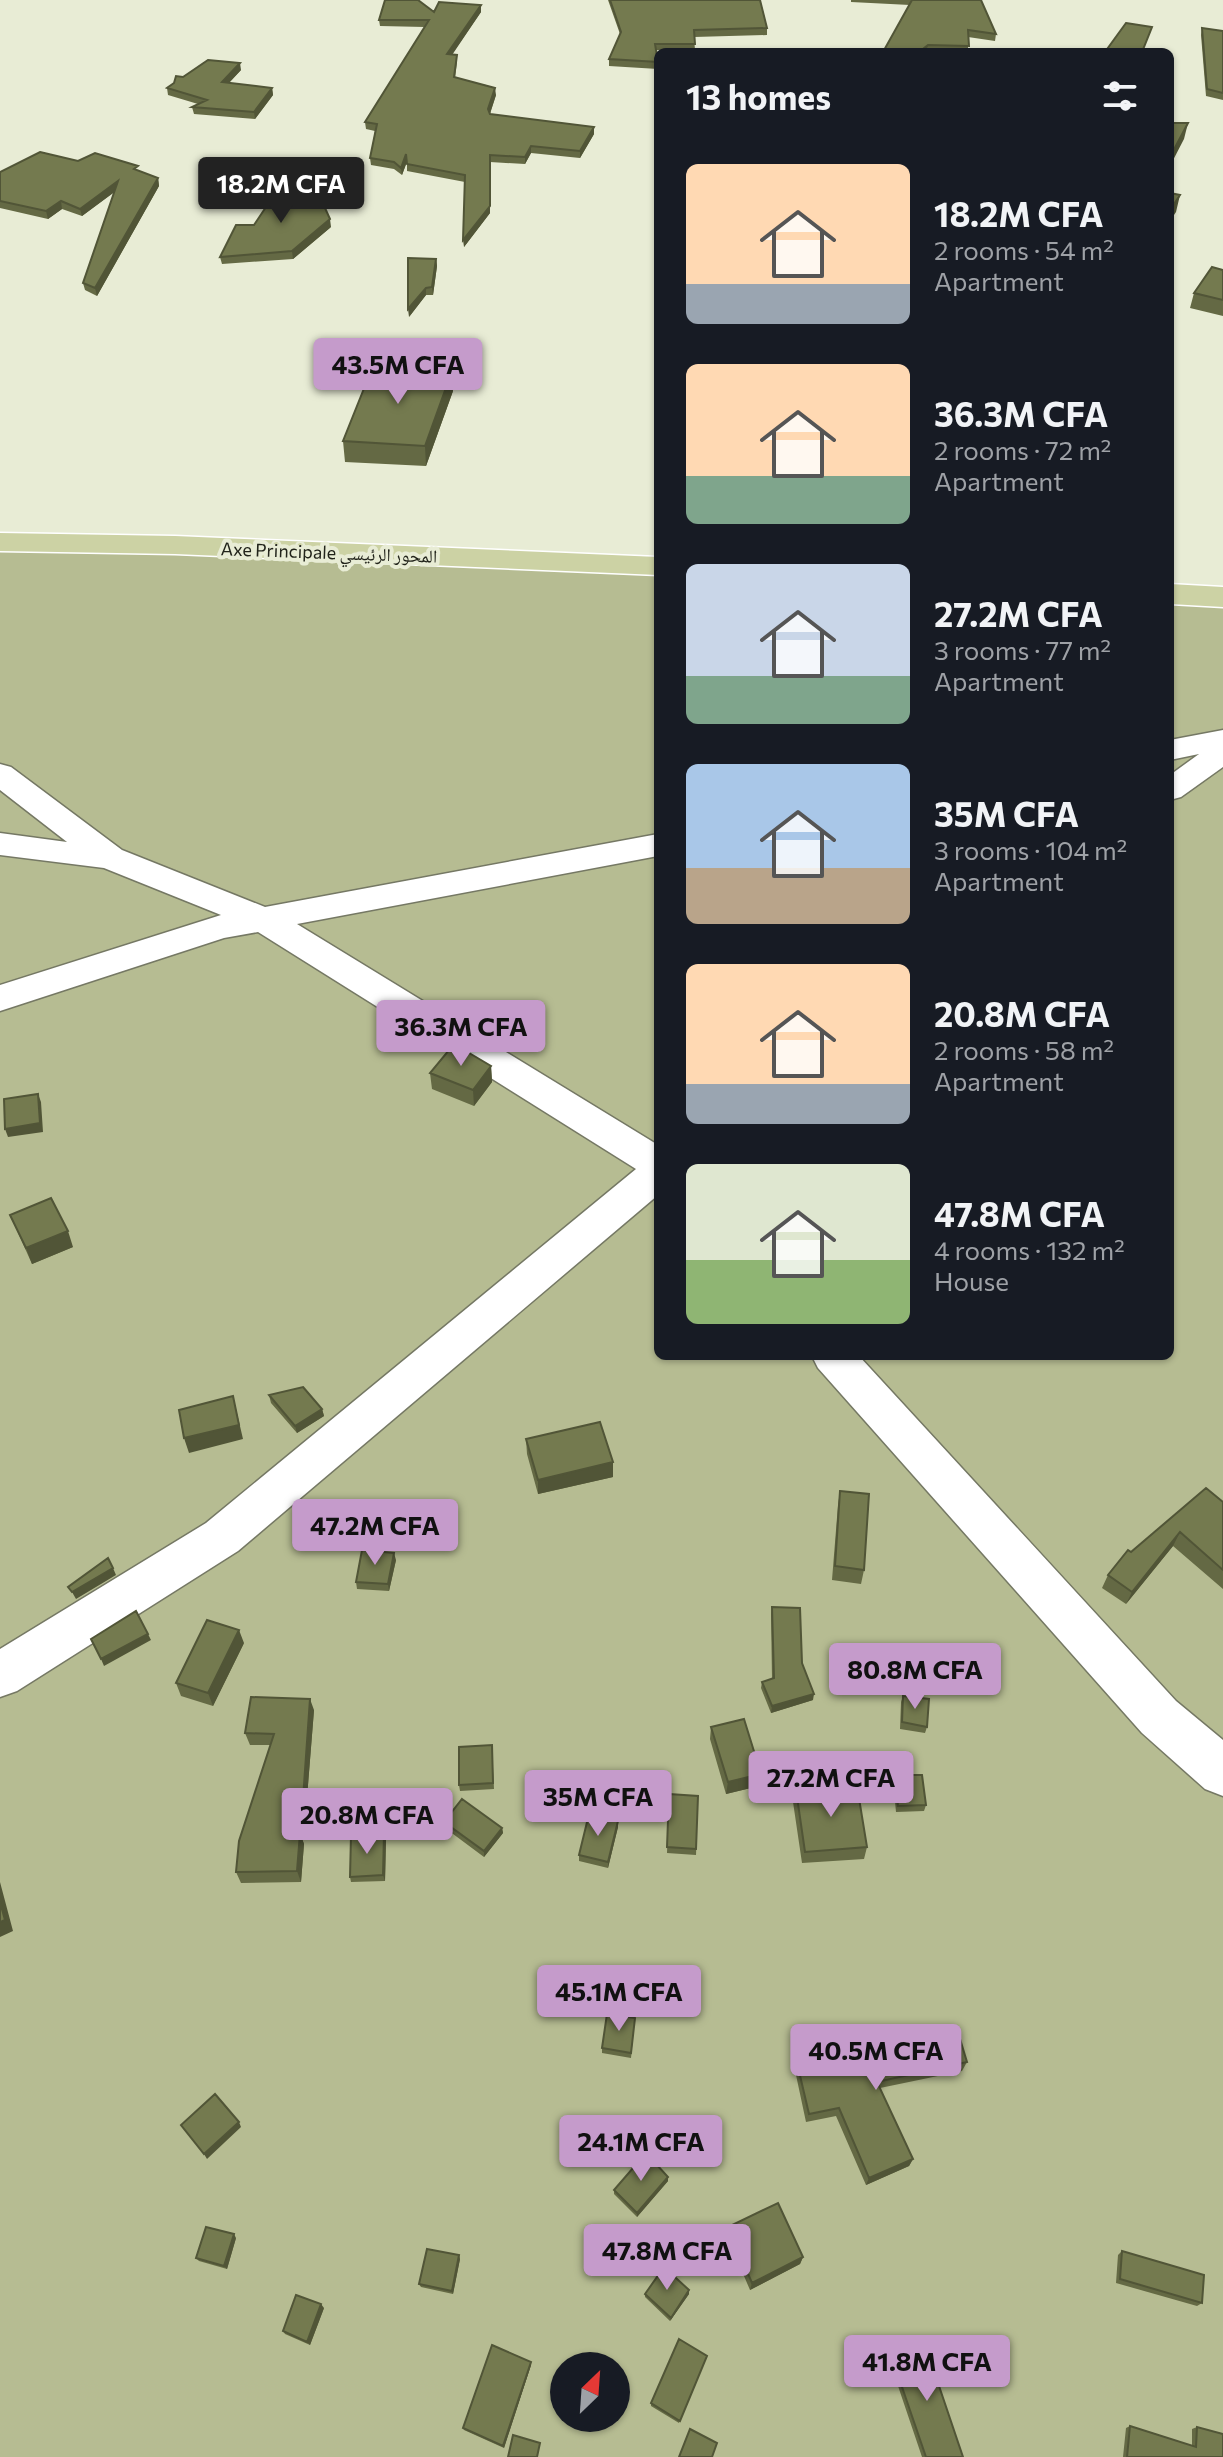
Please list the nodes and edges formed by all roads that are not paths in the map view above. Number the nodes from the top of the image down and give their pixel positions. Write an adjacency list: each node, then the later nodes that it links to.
1 (0, 542): 2 (main road, Axe Principale المحور الرئيسي)
2 (654, 566)
3 (1174, 594): 4 (main road)
4 (1223, 597)
5 (1223, 740): 6 (street)
6 (1174, 749)
7 (1223, 752): 9 (street)
8 (0, 774): 12 (street)
9 (1174, 787)
10 (0, 844): 12 (street)
11 (654, 846): 13 (street)
12 (110, 858): 13 (street)
13 (263, 919): 14 (street); 15 (street)
14 (0, 998)
15 (654, 1162)
16 (654, 1176): 18 (street)
17 (837, 1360): 19 (street)
18 (0, 1675)
19 (1223, 1772)

